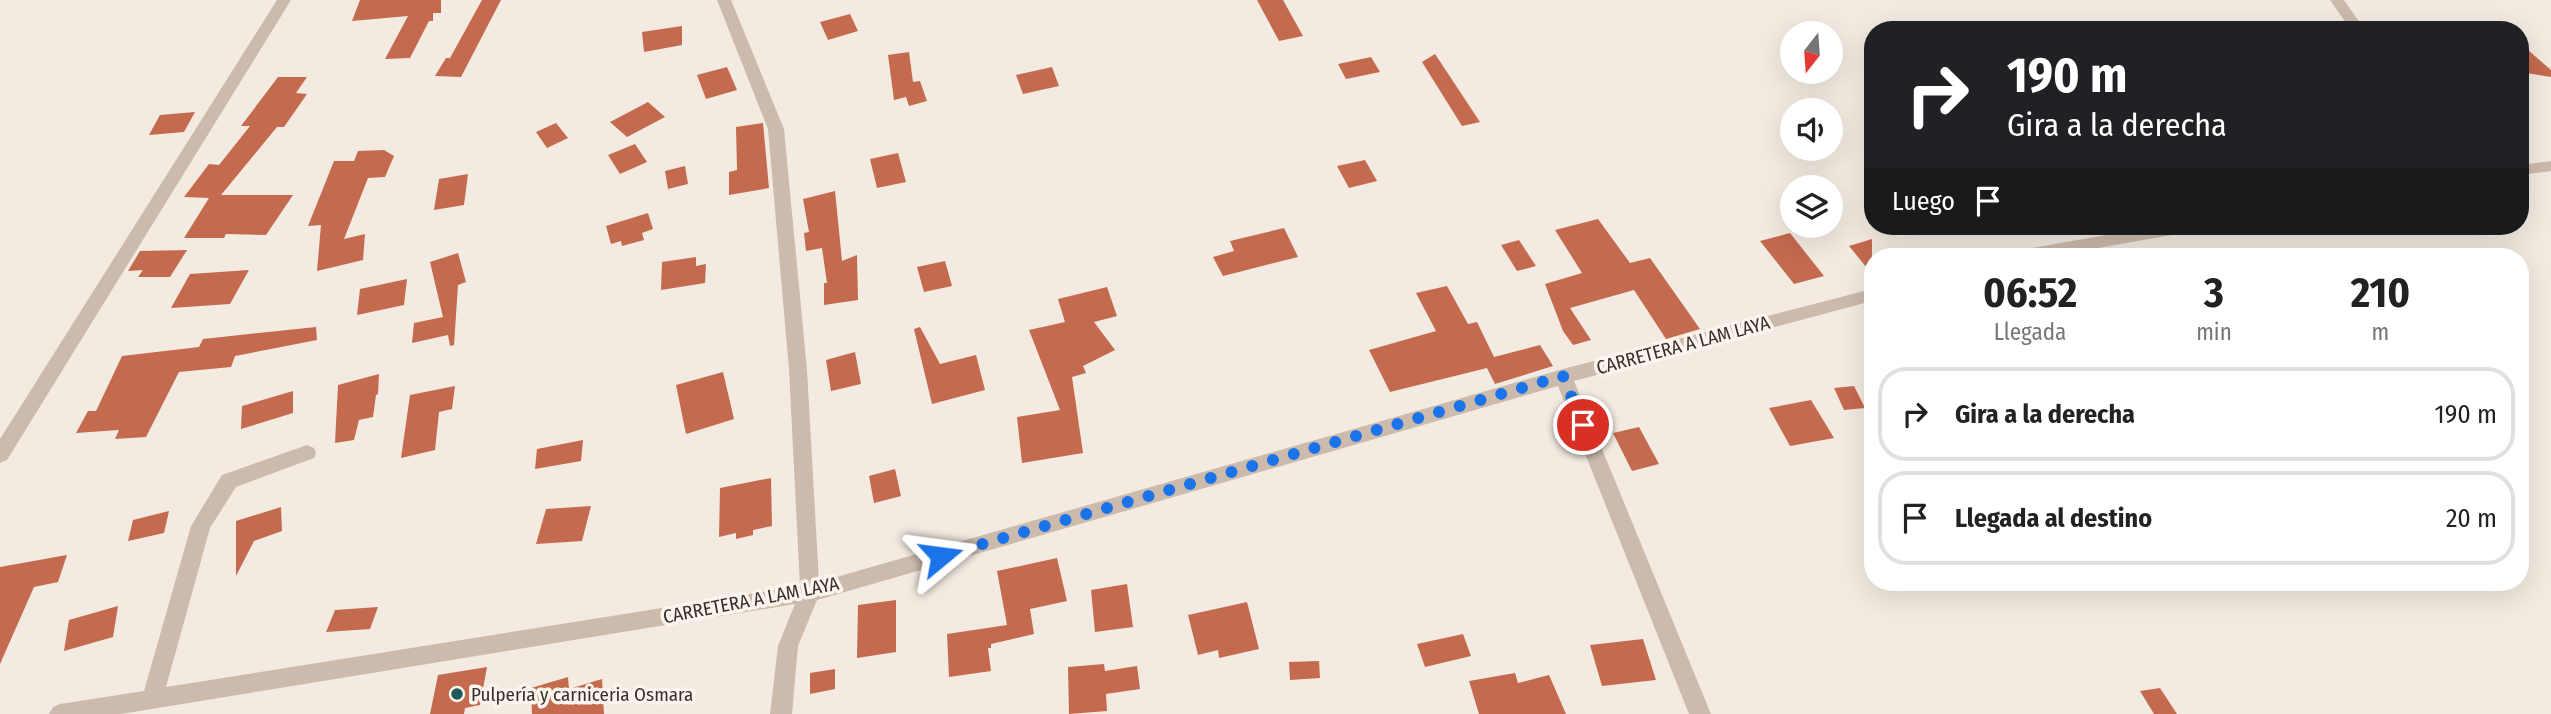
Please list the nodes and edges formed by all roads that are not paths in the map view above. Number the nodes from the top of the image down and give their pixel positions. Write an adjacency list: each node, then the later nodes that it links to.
1 (284, 0): 12 (street)
2 (724, 0): 13 (street)
3 (2337, 0): 4 (street)
4 (2352, 21)
5 (2551, 166): 6 (street)
6 (2529, 169)
7 (2138, 235): 8 (street)
8 (2066, 248)
9 (1864, 297): 10 (street, CARRETERA A LAM LAYA)
10 (1563, 376): 13 (street, CARRETERA A LAM LAYA); 17 (street)
11 (307, 453): 14 (street)
12 (0, 455)
13 (810, 593): 14 (street, CARRETERA A LAM LAYA); 16 (street)
14 (152, 699): 15 (street, CARRETERA A LAM LAYA)
15 (60, 714)
16 (781, 714)
17 (1700, 714)

